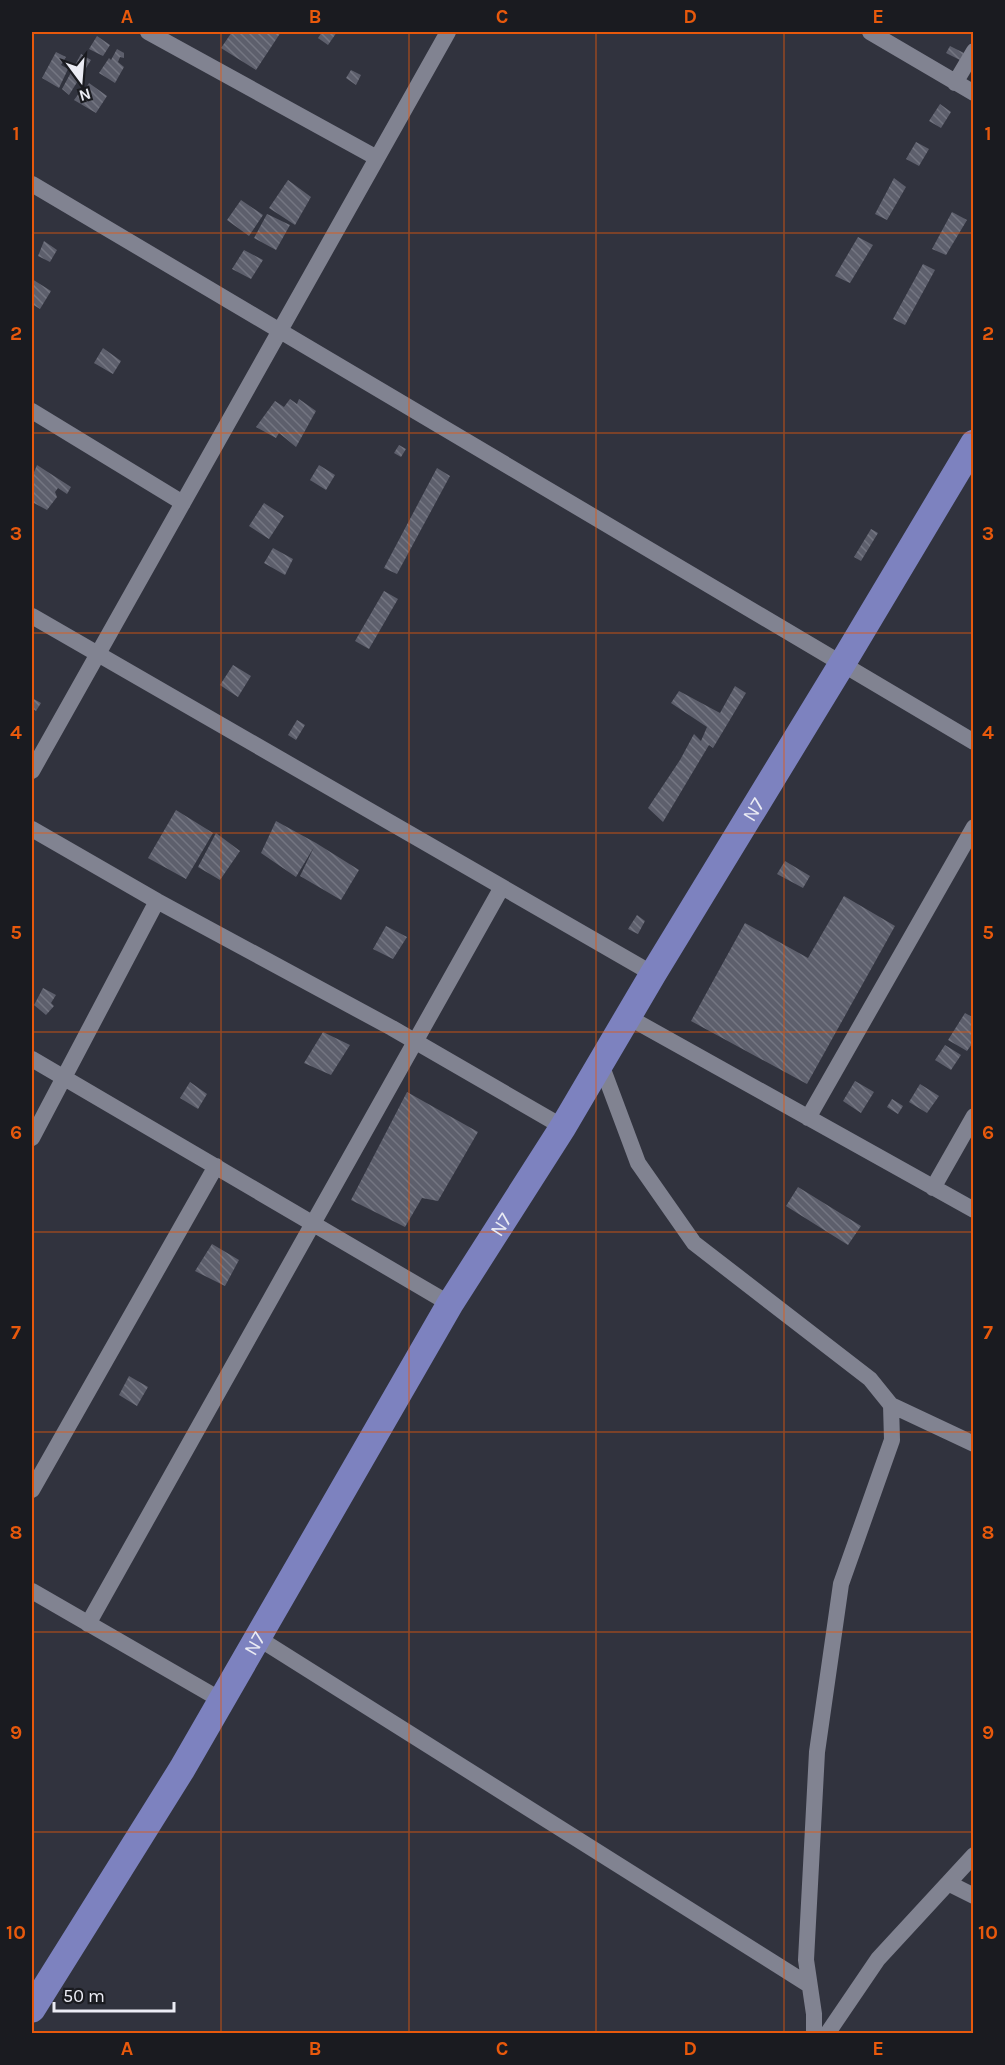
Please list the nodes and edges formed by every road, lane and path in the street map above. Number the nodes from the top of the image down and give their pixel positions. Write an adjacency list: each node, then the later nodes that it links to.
1 (148, 32): 7 (street)
2 (448, 32): 7 (street)
3 (870, 32): 5 (street)
4 (974, 51): 5 (street)
5 (955, 83): 6 (street)
6 (974, 93)
7 (377, 158): 9 (street)
8 (32, 183): 9 (street)
9 (280, 331): 12 (street); 15 (street)
10 (32, 411): 12 (street)
11 (974, 443): 15 (main road, N7)
12 (183, 503): 14 (street)
13 (32, 616): 14 (street)
14 (98, 654): 17 (street); 20 (street)
15 (843, 664): 16 (street); 22 (main road, N7)
16 (974, 742)
17 (32, 771)
18 (974, 827): 29 (street)
19 (32, 829): 21 (street)
20 (502, 887): 22 (street); 24 (street)
21 (157, 901): 24 (street); 27 (street)
22 (653, 974): 23 (main road, N7)
23 (628, 1017): 26 (main road, N7); 29 (street)
24 (415, 1041): 30 (street); 35 (street)
25 (32, 1059): 27 (street)
26 (601, 1064): 30 (main road, N7); 37 (street)
27 (64, 1078): 31 (street); 32 (street)
28 (974, 1116): 33 (street)
29 (808, 1118): 33 (street)
30 (563, 1127): 36 (main road, N7)
31 (32, 1138)
32 (216, 1166): 35 (street); 39 (street)
33 (933, 1188): 34 (street)
34 (974, 1210)
35 (313, 1223): 36 (street); 41 (street)
36 (450, 1304): 42 (main road, N7)
37 (891, 1405): 38 (street); 47 (street)
38 (974, 1444)
39 (32, 1490)
40 (32, 1591): 41 (street)
41 (88, 1624): 43 (street)
42 (258, 1638): 43 (main road, N7); 47 (street)
43 (221, 1700): 48 (main road, N7)
44 (974, 1855): 45 (street)
45 (948, 1882): 46 (street); 50 (street)
46 (974, 1896)
47 (809, 1985): 49 (street)
48 (32, 2009)
49 (814, 2034)
50 (827, 2034)

